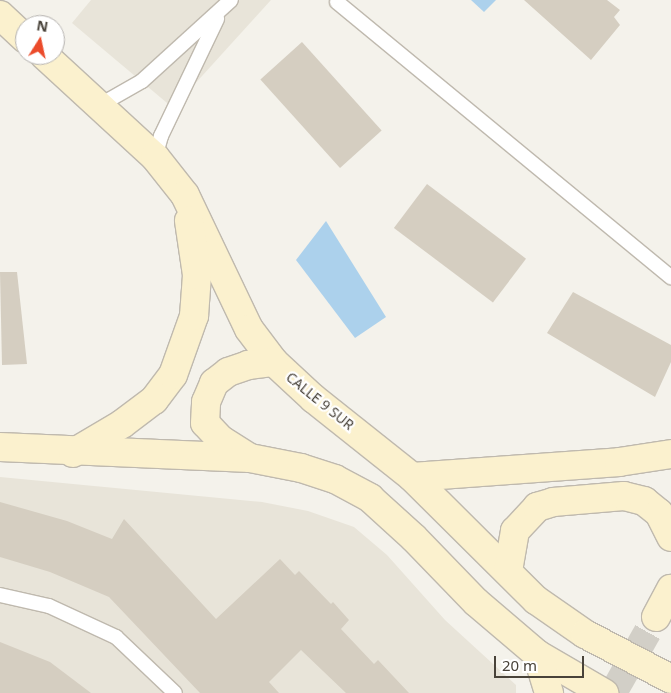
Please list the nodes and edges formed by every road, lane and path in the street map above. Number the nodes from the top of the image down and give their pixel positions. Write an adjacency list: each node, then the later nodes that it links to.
1 (231, 0): 3 (lane)
2 (337, 2): 10 (lane)
3 (219, 14): 7 (lane); 8 (lane)
4 (0, 15): 5 (main road)
5 (15, 29)
6 (55, 65): 7 (main road, CALLE 9 SUR)
7 (100, 105): 8 (main road, CALLE 9 SUR)
8 (155, 157): 9 (main road, CALLE 9 SUR)
9 (185, 195): 11 (main road, CALLE 9 SUR); 13 (main road)
10 (671, 276)
11 (274, 362): 15 (main road); 16 (main road, CALLE 9 SUR)
12 (0, 447): 13 (main road)
13 (73, 453): 15 (main road)
14 (671, 454): 16 (main road)
15 (250, 458): 22 (main road)
16 (412, 476): 18 (main road, CALLE 9 SUR)
17 (671, 537): 18 (main road)
18 (508, 571): 23 (main road, CALLE 9 SUR)
19 (671, 589): 21 (main road)
20 (0, 596): 24 (lane)
21 (656, 617)
22 (537, 654): 25 (main road); 26 (main road)
23 (666, 671)
24 (176, 693)
25 (549, 693)
26 (604, 693)

